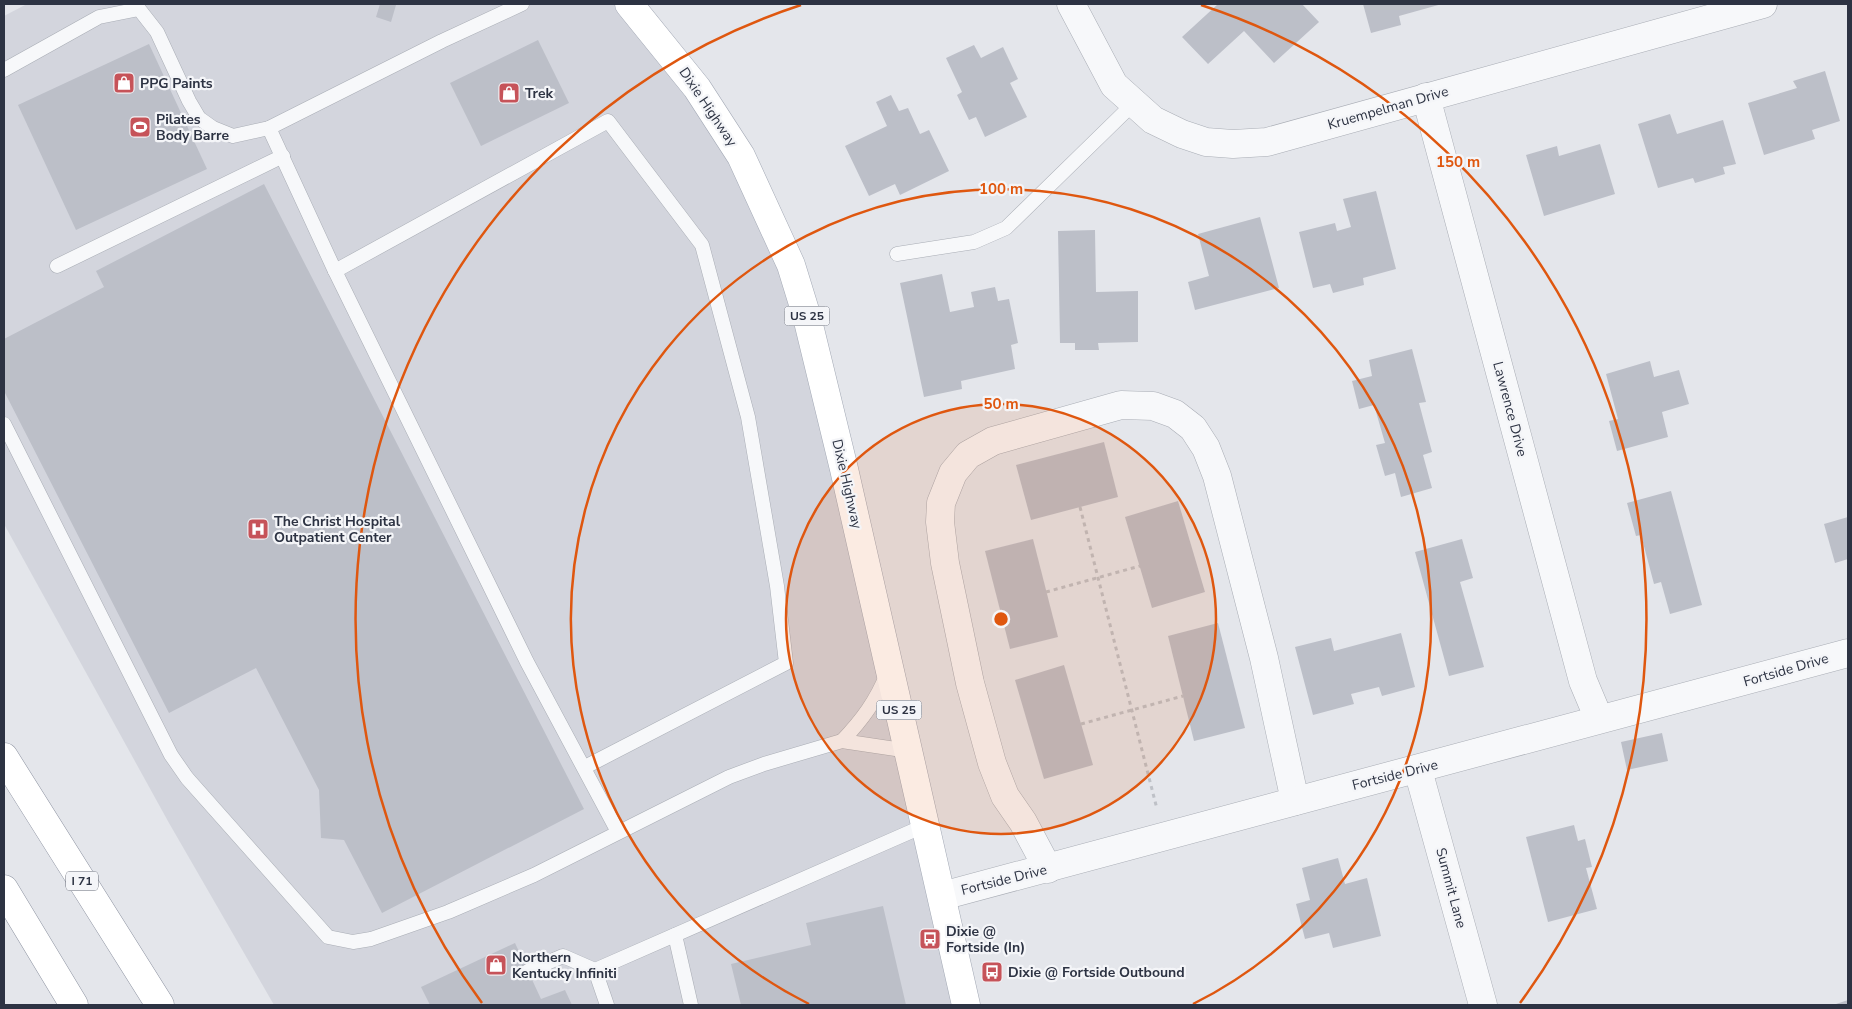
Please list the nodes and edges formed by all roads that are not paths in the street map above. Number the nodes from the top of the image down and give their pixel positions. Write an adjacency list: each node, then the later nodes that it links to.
1 (522, 4): 8 (lane)
2 (629, 4): 15 (main road, Dixie Highway / US 25)
3 (1072, 4): 7 (street, Kruempelman Drive)
4 (1763, 4): 6 (street, Kruempelman Drive)
5 (4, 70): 8 (lane)
6 (1426, 97): 7 (street, Kruempelman Drive); 16 (street, Lawrence Drive)
7 (1134, 102): 10 (lane)
8 (269, 128): 9 (lane)
9 (282, 156): 11 (lane); 12 (lane)
10 (897, 254)
11 (57, 266)
12 (335, 271): 20 (lane); 20 (lane)
13 (4, 424): 24 (lane)
14 (1848, 653): 16 (street, Fortside Drive)
15 (890, 668): 17 (lane); 18 (main road, Dixie Highway / US 25)
16 (1599, 719): 21 (street, Fortside Drive)
17 (842, 741): 18 (lane); 24 (lane)
18 (909, 751): 23 (main road, Dixie Highway / US 25)
19 (4, 757): 32 (main road, I 71)
20 (585, 767): 24 (lane)
21 (1418, 770): 22 (street, Fortside Drive); 36 (street, Summit Lane)
22 (1295, 801): 25 (street, Fortside Drive); 25 (street)
23 (926, 825): 27 (main road, Dixie Highway / US 25); 28 (lane)
24 (618, 832)
25 (1048, 869): 27 (street, Fortside Drive)
26 (4, 889): 31 (main road)
27 (942, 896): 35 (main road, Dixie Highway / US 25)
28 (675, 935): 29 (lane); 34 (lane)
29 (595, 970): 30 (lane); 33 (lane)
30 (528, 971)
31 (74, 1005)
32 (160, 1005)
33 (607, 1005)
34 (691, 1005)
35 (966, 1005)
36 (1483, 1005)

